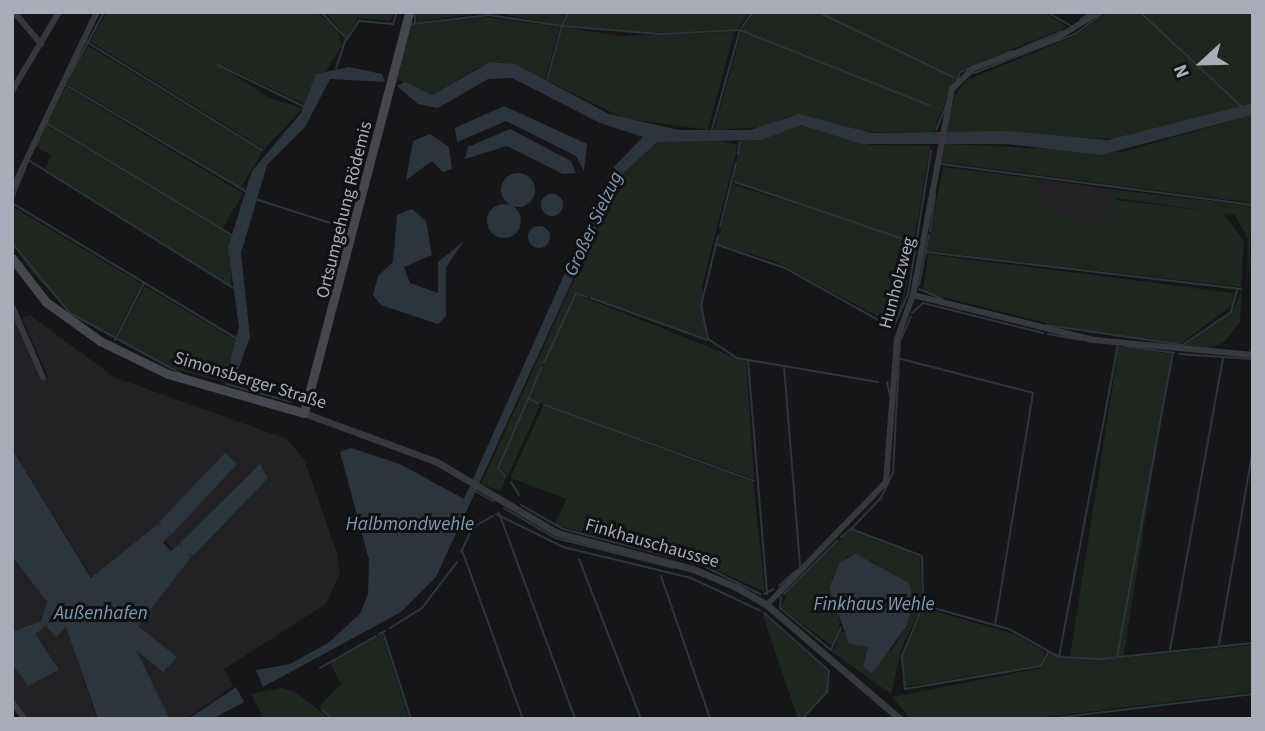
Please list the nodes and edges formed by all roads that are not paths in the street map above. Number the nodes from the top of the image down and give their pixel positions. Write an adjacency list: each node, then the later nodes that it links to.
1 (14, 12): 6 (street)
2 (60, 12): 6 (street)
3 (97, 12): 8 (street)
4 (409, 12): 14 (main road, Ortsumgehung Rödemis)
5 (1099, 12): 10 (street, Hunholzweg)
6 (41, 44): 7 (street)
7 (12, 91)
8 (12, 190)
9 (12, 258): 14 (main road, Simonsberger Straße)
10 (913, 295): 12 (street); 16 (street, Hunholzweg)
11 (12, 306): 13 (street)
12 (1253, 355)
13 (43, 378)
14 (304, 413): 15 (street, Simonsberger Straße)
15 (485, 491): 16 (street, Finkhauschaussee)
16 (767, 605): 19 (street, Finkhauschaussee)
17 (12, 702): 18 (street)
18 (25, 719)
19 (900, 719)

